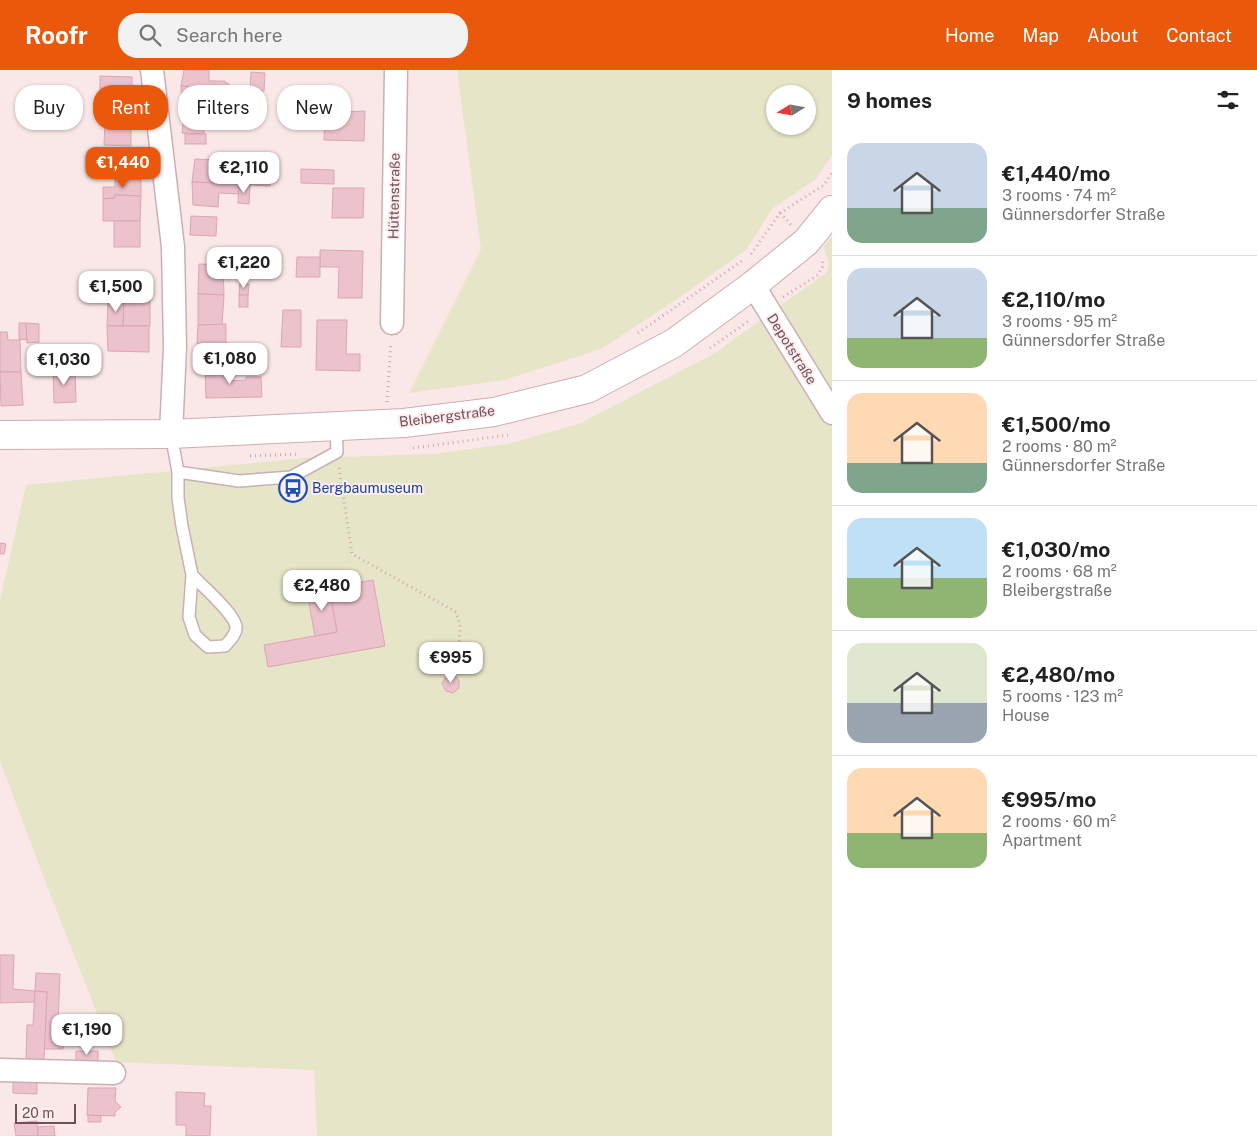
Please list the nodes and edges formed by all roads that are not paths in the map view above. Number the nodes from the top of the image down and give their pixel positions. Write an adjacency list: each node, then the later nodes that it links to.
1 (152, 70): 8 (street)
2 (396, 70): 5 (street, Hüttenstraße)
3 (832, 210): 4 (street, Bleibergstraße)
4 (753, 285): 6 (street, Depotstraße); 7 (street, Bleibergstraße)
5 (392, 323)
6 (832, 413)
7 (336, 426): 8 (street, Bleibergstraße); 10 (lane)
8 (171, 434): 9 (street, Bleibergstraße); 10 (lane)
9 (0, 435)
10 (178, 472): 11 (lane)
11 (192, 575): 11 (lane)
12 (0, 1070): 13 (street)
13 (114, 1072)

